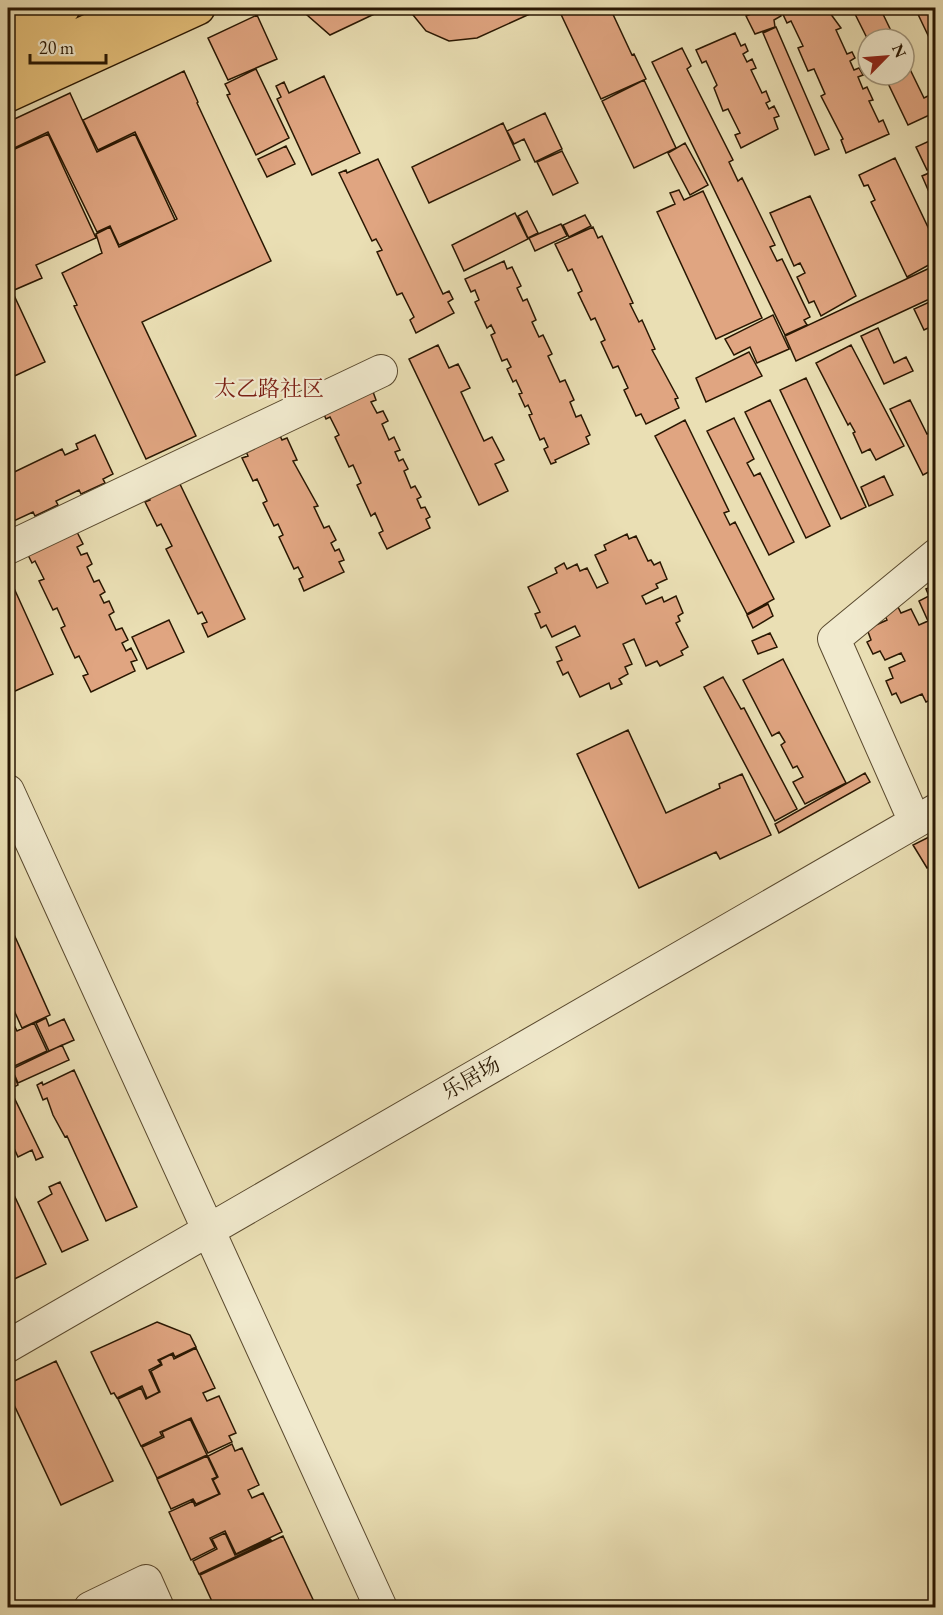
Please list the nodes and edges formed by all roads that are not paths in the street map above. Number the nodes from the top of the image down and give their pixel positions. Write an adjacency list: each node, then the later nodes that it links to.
1 (63, 8): 4 (main road)
2 (139, 8): 5 (main road)
3 (198, 8): 6 (main road)
4 (8, 33)
5 (8, 68)
6 (8, 95)
7 (381, 371): 8 (street)
8 (8, 548)
9 (936, 555): 11 (street)
10 (8, 791): 12 (street)
11 (925, 816): 12 (street, 乐居场)
12 (208, 1230): 13 (street, 乐居场); 16 (street)
13 (8, 1346)
14 (90, 1608): 15 (street)
15 (158, 1608)
16 (381, 1608)

